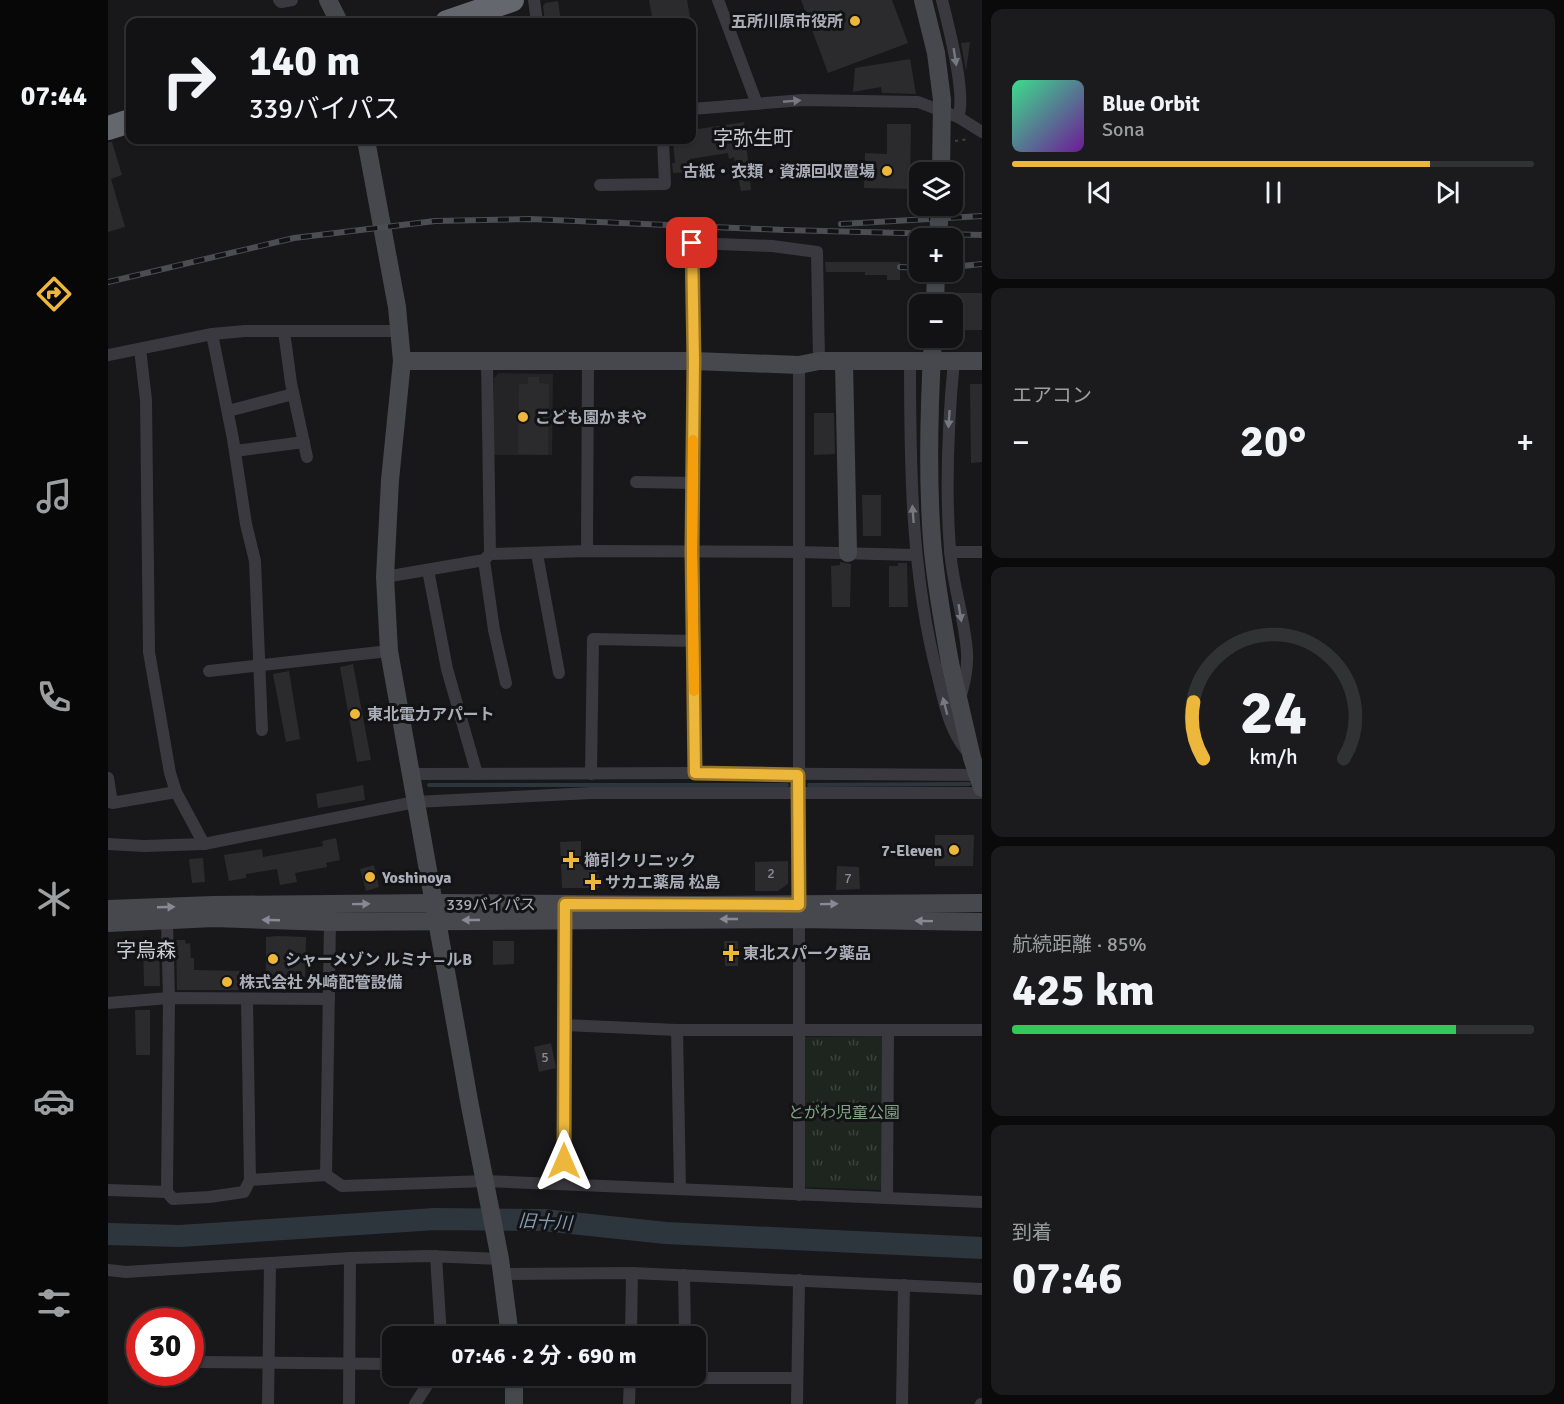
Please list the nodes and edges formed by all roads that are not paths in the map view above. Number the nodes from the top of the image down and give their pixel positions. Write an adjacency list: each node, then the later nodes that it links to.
1 (279, 0): 2 (street)
2 (292, 0)
3 (512, 0): 8 (highway)
4 (534, 0): 9 (street)
5 (718, 0): 10 (street)
6 (923, 0): 18 (street, bridge)
7 (942, 0): 12 (street, one-way to 12)
8 (459, 18)
9 (536, 18)
10 (757, 104): 11 (street); 12 (street, one-way to 12)
11 (696, 109)
12 (958, 117): 15 (street)
13 (126, 122): 14 (highway)
14 (108, 128)
15 (982, 132)
16 (367, 144): 21 (street)
17 (663, 144): 19 (street)
18 (941, 162)
19 (600, 185)
20 (284, 331): 21 (street); 22 (street); 36 (street)
21 (400, 331): 27 (street)
22 (212, 334): 24 (street); 37 (street)
23 (933, 348): 60 (street, bridge)
24 (140, 349): 25 (street); 70 (street)
25 (108, 355)
26 (954, 360): 30 (street); 34 (street); 46 (street, one-way to 46)
27 (402, 361): 31 (street); 53 (street)
28 (694, 361): 29 (street); 32 (street); 35 (street); 42 (street)
29 (819, 361): 33 (street); 35 (street)
30 (982, 361)
31 (487, 362): 32 (street); 51 (street)
32 (588, 362): 43 (street)
33 (844, 362): 34 (street); 48 (street)
34 (910, 362): 50 (street, one-way to 34)
35 (800, 364): 45 (street)
36 (293, 394): 37 (street); 38 (street)
37 (228, 411): 39 (street)
38 (304, 442): 39 (street); 40 (street)
39 (235, 451): 56 (street)
40 (307, 457)
41 (636, 482): 42 (street)
42 (693, 483): 44 (street)
43 (587, 551): 44 (street); 49 (street)
44 (692, 551): 45 (street); 54 (street)
45 (798, 552): 48 (street); 67 (street)
46 (950, 552): 47 (street); 60 (street, one-way to 60)
47 (982, 552)
48 (848, 553): 50 (street)
49 (537, 554): 51 (street); 58 (street)
50 (916, 555): 62 (street, one-way to 50)
51 (487, 557): 52 (street); 59 (street)
52 (428, 570): 53 (street); 65 (street)
53 (385, 577): 55 (street)
54 (694, 641): 63 (street); 66 (street)
55 (388, 651): 56 (street); 64 (street)
56 (259, 665): 57 (street); 61 (street)
57 (209, 671)
58 (560, 673)
59 (506, 683)
60 (959, 704): 62 (street)
61 (262, 730)
62 (972, 758): 69 (street)
63 (695, 773): 66 (street); 67 (street)
64 (410, 774): 65 (street); 72 (street)
65 (477, 774): 66 (street)
66 (591, 774)
67 (798, 775): 69 (street); 71 (street)
68 (108, 778): 70 (street)
69 (981, 783): 71 (street)
70 (176, 792): 74 (street)
71 (798, 793): 72 (street); 79 (street)
72 (415, 802): 74 (street); 77 (street)
73 (108, 844): 74 (street)
74 (204, 844)
75 (982, 903): 79 (street, 339バイパス, one-way to 75)
76 (108, 909): 77 (street, 339バイパス, one-way to 77)
77 (436, 912): 78 (street, 339バイパス); 81 (street); 95 (street)
78 (565, 912): 79 (street, 339バイパス); 88 (street)
79 (800, 912): 82 (street, one-way to 79); 90 (street)
80 (167, 921): 81 (street, one-way to 80); 83 (street); 84 (street)
81 (330, 922): 86 (street)
82 (982, 922)
83 (108, 923)
84 (169, 999): 85 (street); 87 (street); 99 (street)
85 (247, 999): 86 (street); 94 (street)
86 (329, 999): 93 (street)
87 (108, 1003)
88 (564, 1025): 89 (street); 96 (street)
89 (677, 1030): 90 (street); 97 (street)
90 (799, 1030): 92 (street); 100 (street)
91 (982, 1030): 92 (street)
92 (888, 1031): 101 (street)
93 (326, 1175): 94 (street); 95 (street)
94 (250, 1180): 99 (street)
95 (486, 1181): 96 (street); 106 (street)
96 (564, 1183): 97 (street)
97 (680, 1189): 100 (street)
98 (108, 1190): 99 (street)
99 (167, 1192)
100 (799, 1195): 101 (street)
101 (887, 1198): 102 (street)
102 (982, 1202)
103 (436, 1256): 104 (street); 106 (street); 113 (street)
104 (350, 1258): 105 (street); 119 (street)
105 (270, 1263): 107 (street); 117 (street)
106 (501, 1263): 108 (street); 114 (street)
107 (108, 1270)
108 (632, 1273): 109 (street); 115 (street)
109 (684, 1275): 110 (street); 116 (street)
110 (799, 1280): 111 (street); 122 (street)
111 (904, 1285): 112 (street); 132 (street)
112 (982, 1289)
113 (440, 1326)
114 (509, 1326)
115 (631, 1326)
116 (685, 1326)
117 (269, 1361): 118 (street); 119 (street); 126 (street)
118 (204, 1362)
119 (348, 1363): 120 (street); 127 (street)
120 (382, 1364)
121 (706, 1376): 122 (street)
122 (797, 1378): 131 (street)
123 (427, 1386): 128 (street)
124 (514, 1386): 129 (street)
125 (630, 1386): 130 (street)
126 (268, 1404)
127 (349, 1404)
128 (415, 1404)
129 (514, 1404)
130 (629, 1404)
131 (797, 1404)
132 (902, 1404)

